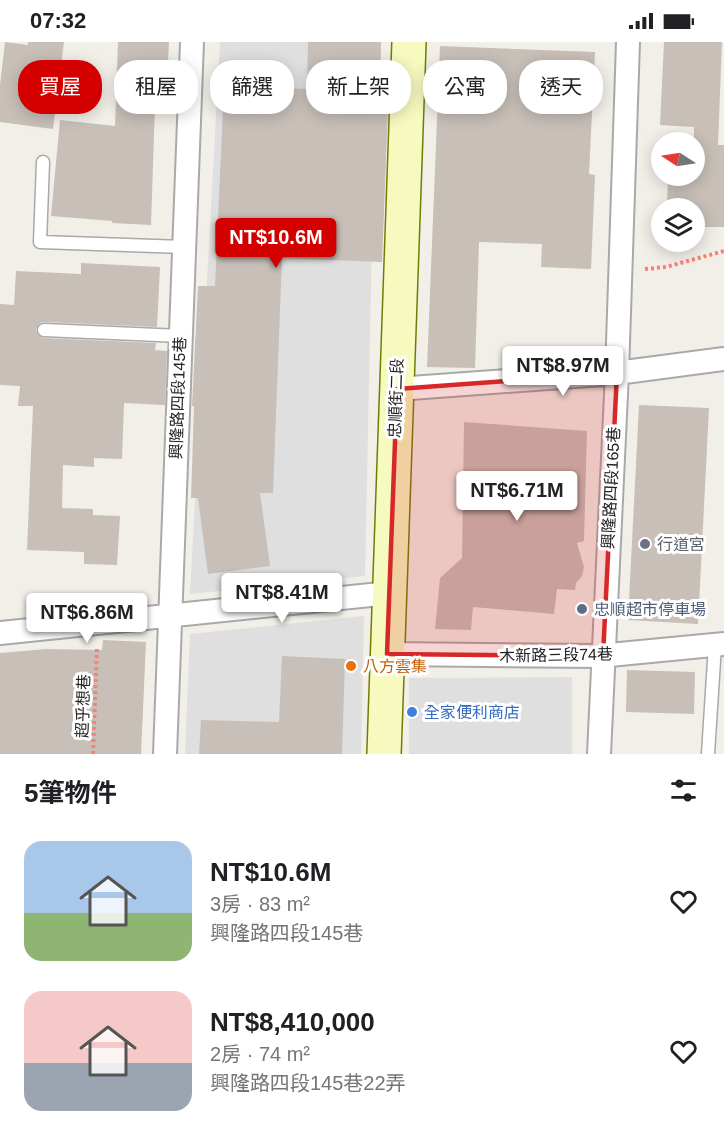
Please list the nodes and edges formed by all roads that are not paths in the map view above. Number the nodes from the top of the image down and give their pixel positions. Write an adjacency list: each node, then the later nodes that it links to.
1 (192, 42): 5 (street, 興隆路四段145巷)
2 (409, 42): 10 (street, 忠順街二段)
3 (628, 42): 9 (street, 興隆路四段165巷)
4 (43, 162): 5 (lane)
5 (184, 247): 7 (street, 興隆路四段145巷)
6 (44, 330): 7 (lane)
7 (181, 336): 12 (street, 興隆路四段145巷)
8 (724, 359): 9 (street)
9 (617, 373): 10 (street); 16 (street, 興隆路四段165巷)
10 (397, 389): 11 (street, 忠順街二段)
11 (390, 593): 12 (street); 15 (street, 忠順街二段)
12 (170, 615): 13 (street); 17 (street, 興隆路四段145巷)
13 (0, 633)
14 (720, 644): 16 (street, 木新路三段74巷); 20 (lane)
15 (387, 654): 16 (street, 木新路三段74巷); 18 (street, 忠順街二段)
16 (603, 656): 19 (street, 興隆路四段165巷)
17 (165, 754)
18 (384, 754)
19 (599, 754)
20 (708, 754)

